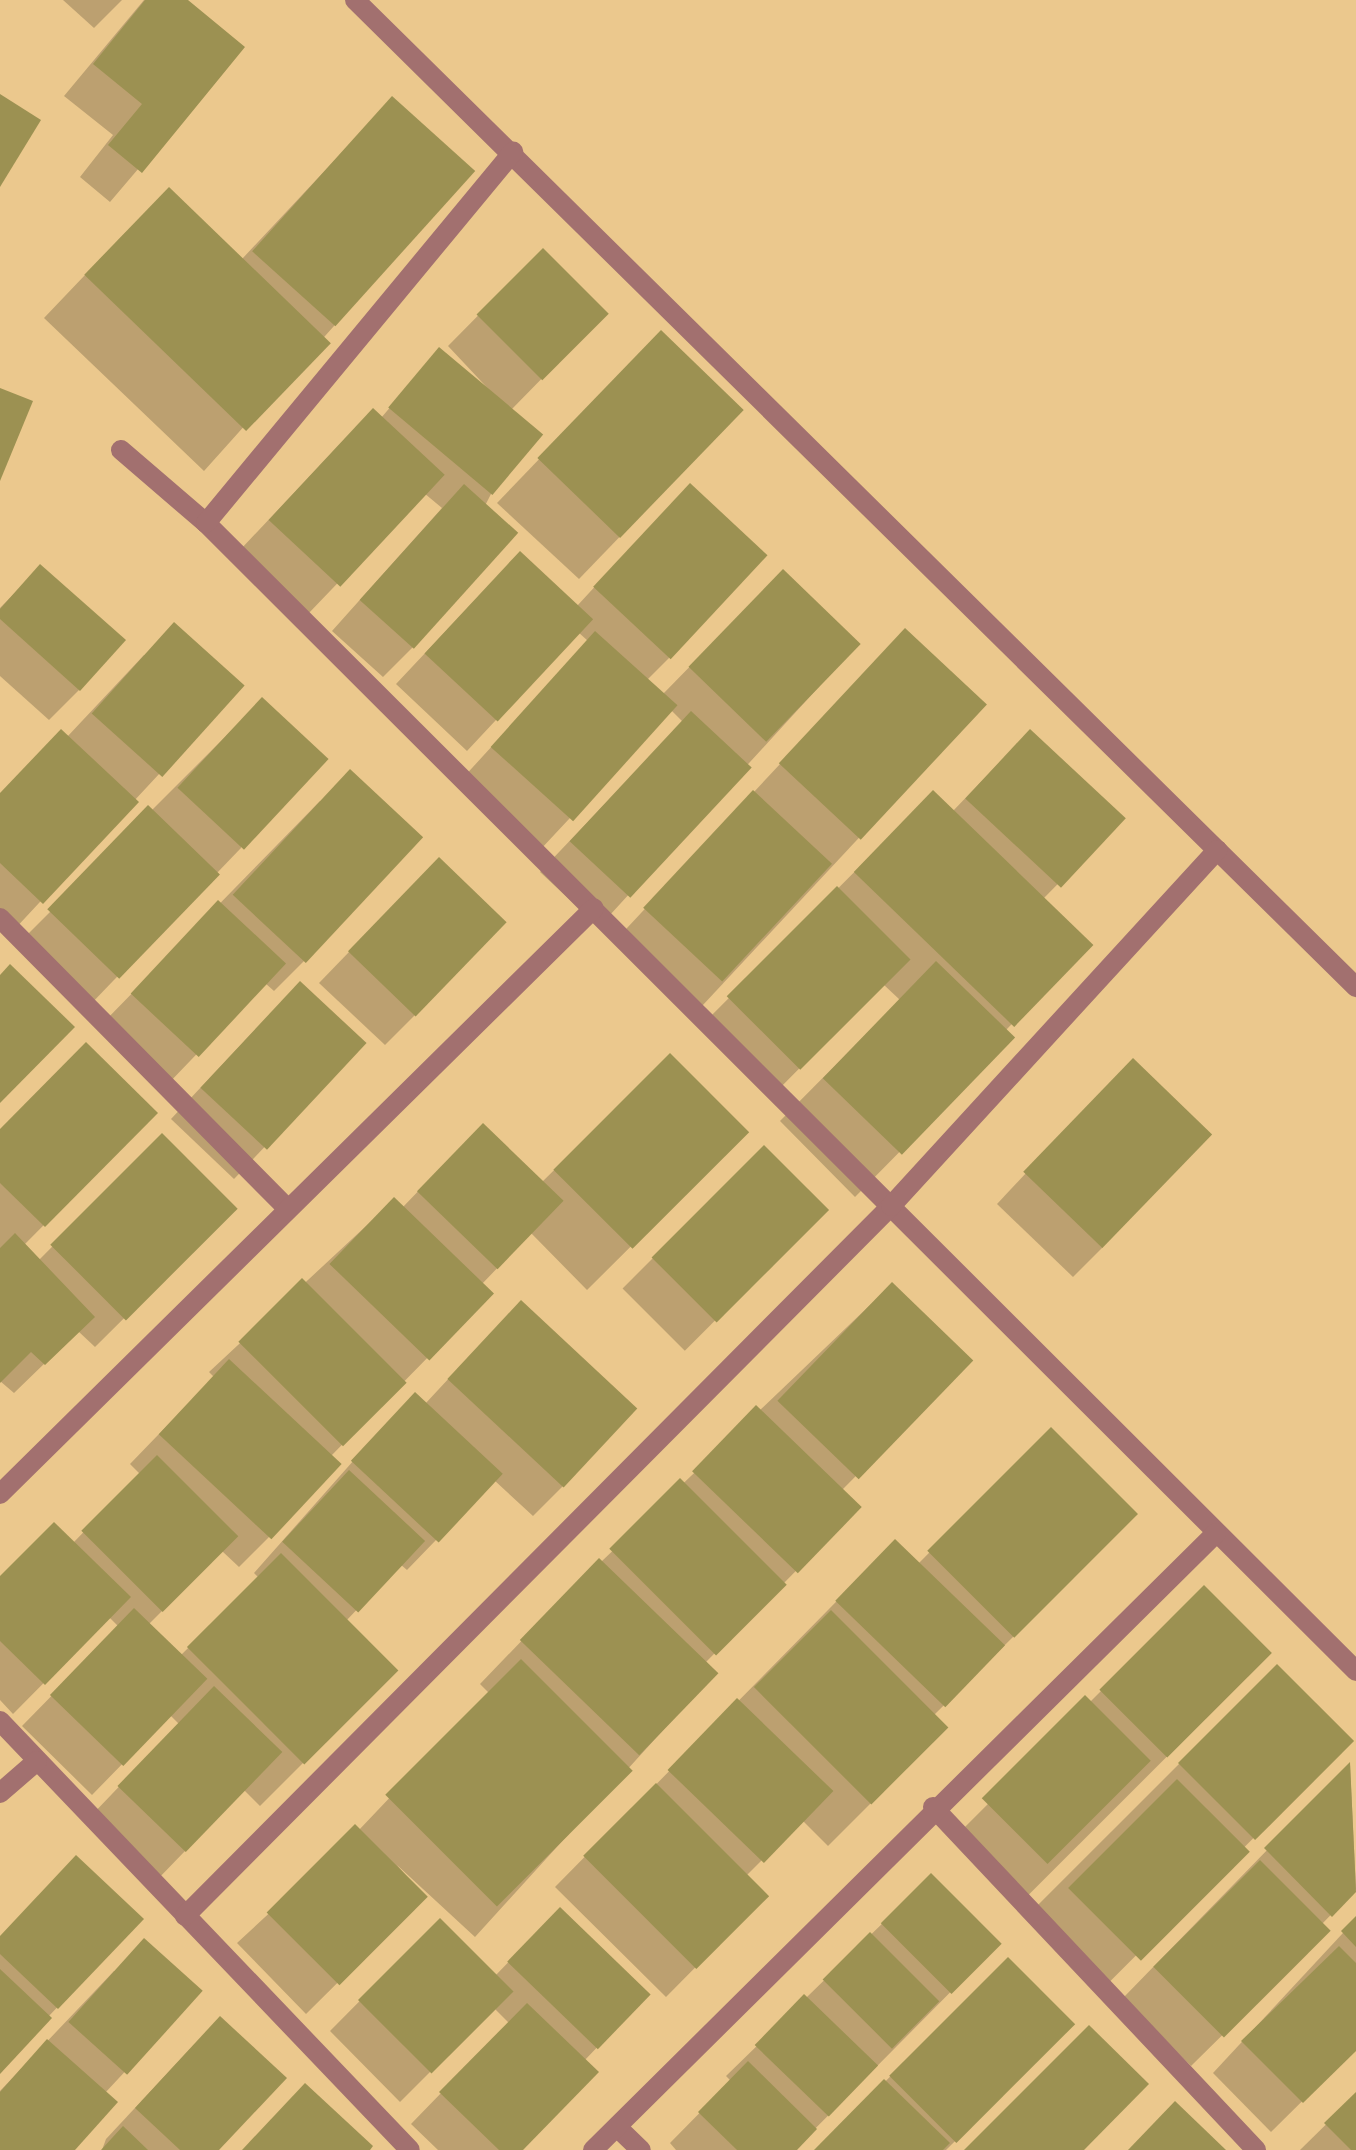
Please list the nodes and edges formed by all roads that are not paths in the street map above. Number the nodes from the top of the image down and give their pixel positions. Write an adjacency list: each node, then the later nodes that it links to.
1 (355, 0): 2 (street)
2 (513, 152): 4 (street); 5 (street)
3 (121, 450): 4 (street)
4 (206, 523): 6 (street)
5 (1217, 850): 8 (street); 9 (street)
6 (594, 908): 9 (street); 10 (street)
7 (0, 918): 10 (street)
8 (1356, 987)
9 (891, 1206): 12 (street); 18 (street)
10 (287, 1208): 11 (street)
11 (0, 1494)
12 (1216, 1533): 13 (street); 17 (street)
13 (1356, 1671)
14 (0, 1721): 15 (street)
15 (37, 1761): 16 (street); 18 (street)
16 (0, 1793)
17 (933, 1807): 19 (street); 23 (street)
18 (185, 1916): 20 (street)
19 (617, 2127): 21 (street); 22 (street)
20 (410, 2150)
21 (593, 2150)
22 (641, 2150)
23 (1256, 2150)

